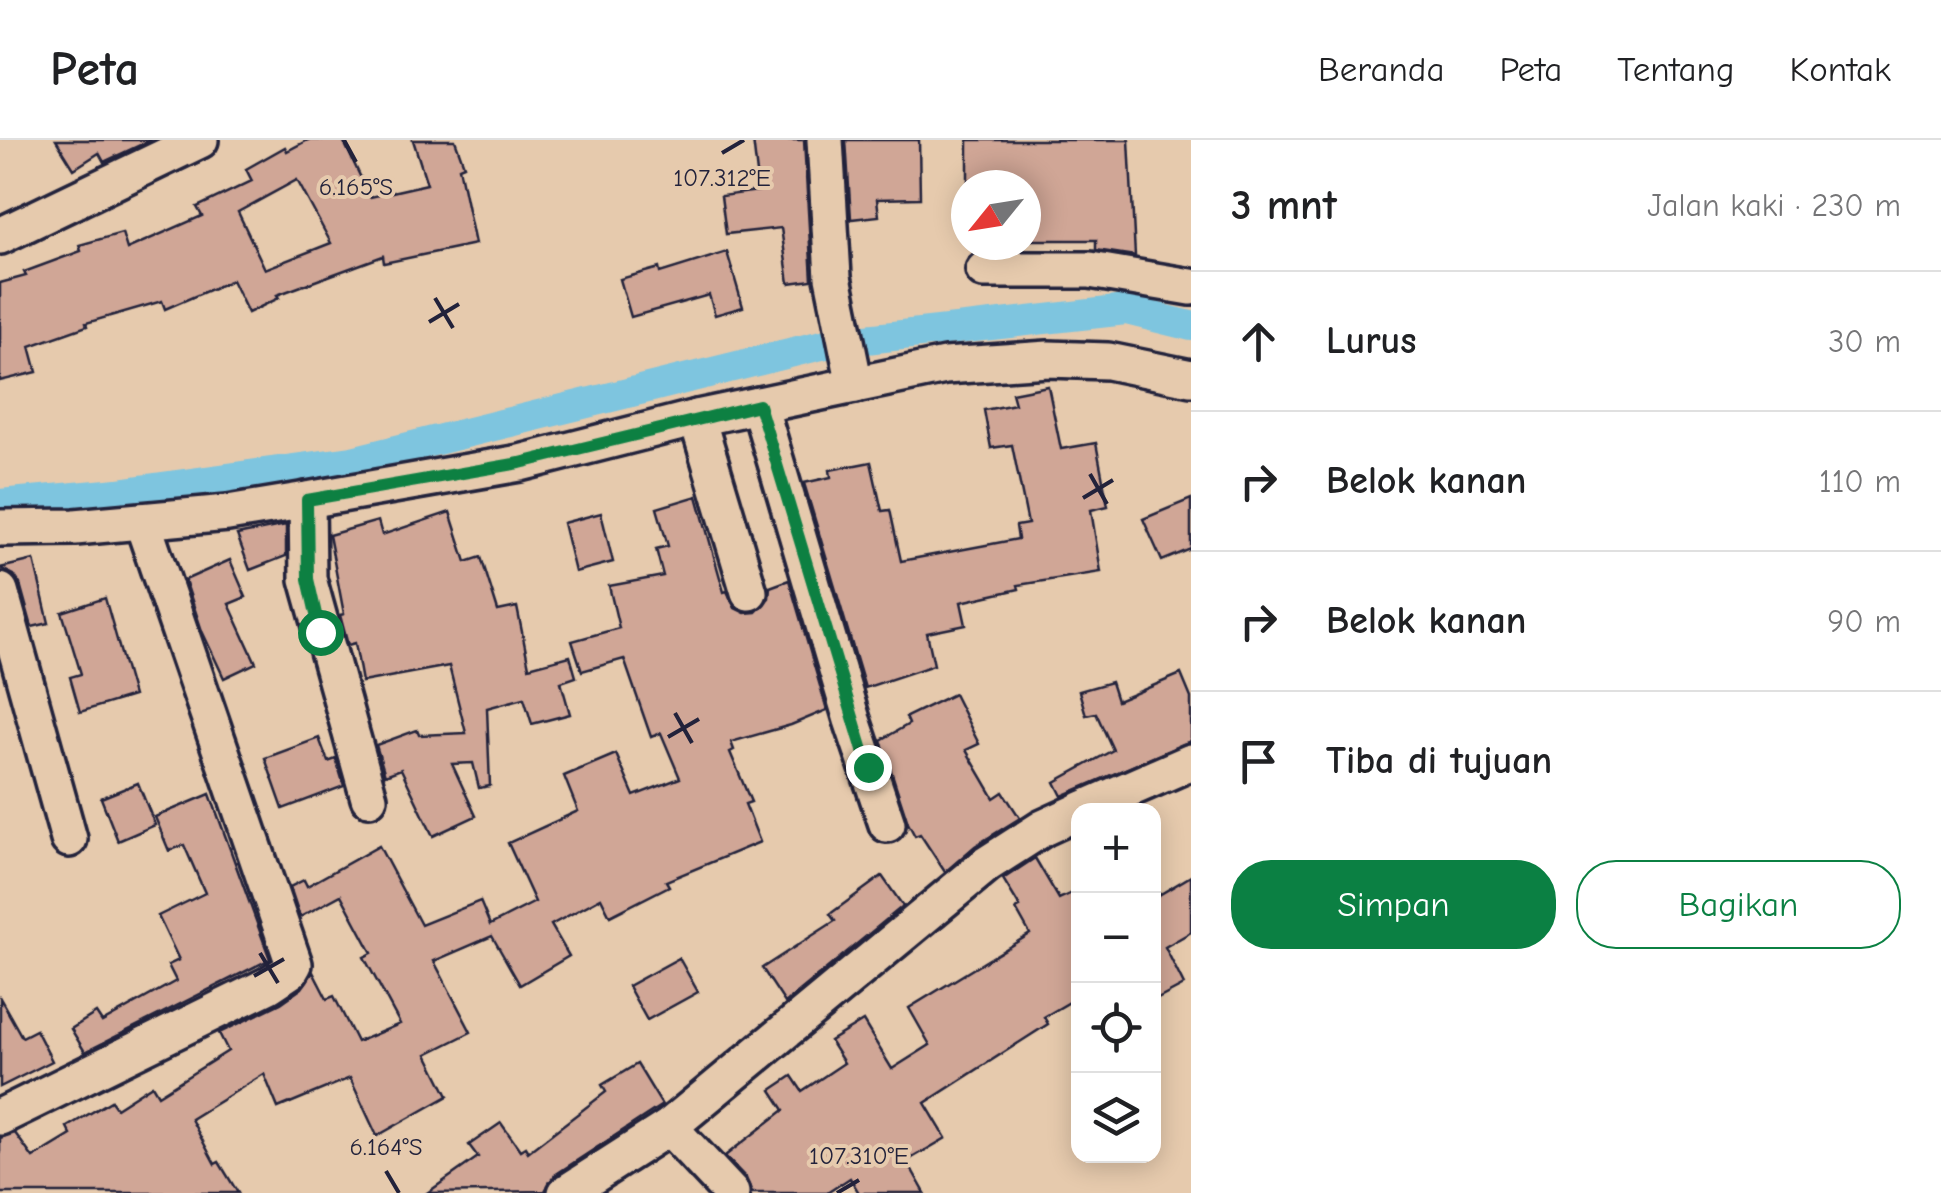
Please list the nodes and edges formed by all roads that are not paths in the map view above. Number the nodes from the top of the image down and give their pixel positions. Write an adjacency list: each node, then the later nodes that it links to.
1 (200, 140): 3 (street)
2 (825, 140): 6 (street)
3 (0, 236)
4 (984, 270): 5 (street)
5 (1191, 287)
6 (854, 377): 7 (street); 8 (street)
7 (1191, 378)
8 (759, 405): 9 (street); 19 (street)
9 (697, 418): 10 (street); 14 (street)
10 (307, 500): 11 (street); 16 (street)
11 (142, 520): 12 (street); 21 (street)
12 (0, 528)
13 (0, 592): 20 (street)
14 (749, 592)
15 (1191, 762): 17 (street)
16 (368, 798)
17 (1098, 803)
18 (1071, 815): 22 (street)
19 (887, 824)
20 (68, 839)
21 (0, 1117)
22 (670, 1127): 23 (street); 24 (street)
23 (566, 1193)
24 (731, 1193)

